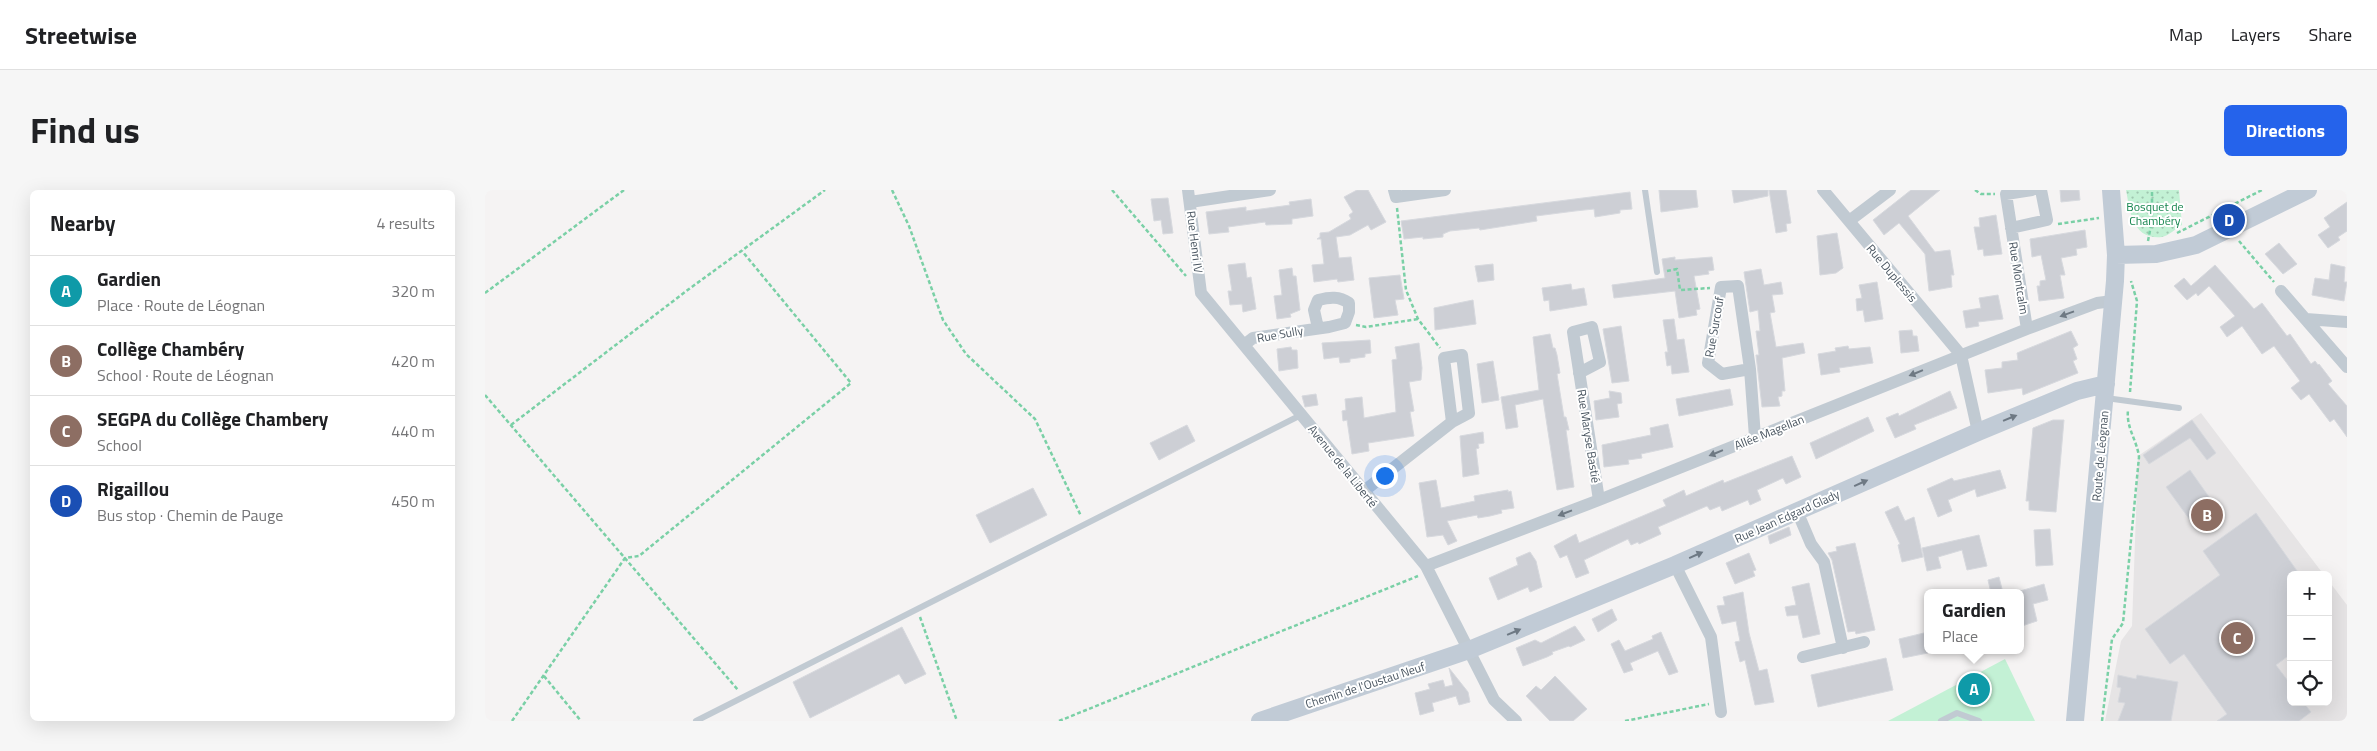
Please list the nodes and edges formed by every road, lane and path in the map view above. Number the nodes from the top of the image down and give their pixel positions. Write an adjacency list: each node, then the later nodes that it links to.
1 (624, 190): 34 (path)
2 (825, 190): 28 (path)
3 (892, 190): 61 (path)
4 (1111, 190): 35 (path)
5 (1270, 190): 17 (street)
6 (1445, 190): 18 (street)
7 (1645, 190): 30 (lane)
8 (1823, 190): 23 (street, Rue Duplessis)
9 (1889, 190): 23 (street)
10 (1975, 190): 19 (path)
11 (2032, 190): 19 (street)
12 (2041, 190): 22 (street)
13 (2111, 190): 21 (street, Route de Léognan)
14 (2152, 190): 27 (path)
15 (2262, 190): 26 (path)
16 (2308, 190): 25 (street)
17 (1255, 191): 20 (street)
18 (1395, 193): 37 (path)
19 (2006, 194): 24 (street, Rue Montcalm)
20 (1189, 196): 35 (street, Rue Henri IV)
21 (2113, 216): 22 (path); 29 (street, Route de Léognan)
22 (2047, 220): 24 (street, Rue Montcalm)
23 (1849, 221): 44 (street, Rue Duplessis)
24 (2011, 228): 42 (street, Rue Montcalm)
25 (2230, 230): 27 (street); 33 (path)
26 (2170, 236)
27 (2147, 244): 29 (street)
28 (742, 251): 55 (path); 62 (path)
29 (2116, 255): 36 (street, Route de Léognan)
30 (1657, 272): 32 (path)
31 (2130, 280): 51 (path)
32 (1721, 287): 47 (street, Rue Surcouf); 47 (street, Rue Surcouf)
33 (2281, 291): 38 (street)
34 (485, 293)
35 (1201, 293): 43 (street, Avenue de la Liberté)
36 (2113, 301): 42 (street, Allée Magellan, one-way to 42); 49 (street, Route de Léognan)
37 (1418, 319): 39 (path); 45 (path)
38 (2306, 319): 40 (street); 46 (street)
39 (1345, 322): 41 (street, Rue Sully); 41 (street, Rue Sully)
40 (2347, 322)
41 (1318, 328): 43 (street, Rue Sully)
42 (2027, 329): 44 (street, Allée Magellan)
43 (1244, 345): 53 (street, Avenue de la Liberté)
44 (1961, 355): 56 (street); 57 (street, Allée Magellan, one-way to 57)
45 (1444, 358): 54 (street); 54 (street)
46 (2347, 366)
47 (1750, 369): 57 (street, Rue Surcouf)
48 (1579, 373): 59 (street, Rue Maryse Bastié)
49 (2106, 391): 51 (lane); 56 (street, Rue Jean Edgard Glady, one-way to 49); 83 (street, Route de Léognan)
50 (485, 394): 55 (path)
51 (2130, 400): 52 (lane); 84 (path)
52 (2179, 408)
53 (1301, 415): 58 (street, Avenue de la Liberté); 61 (lane)
54 (1452, 422): 58 (street)
55 (511, 425): 62 (path)
56 (1978, 432): 60 (street, Rue Jean Edgard Glady, one-way to 56)
57 (1755, 437): 59 (street, Allée Magellan, one-way to 59)
58 (1364, 491): 64 (street, Avenue de la Liberté)
59 (1599, 500): 64 (street, Allée Magellan, one-way to 64)
60 (1797, 512): 63 (street, Rue Jean Edgard Glady, one-way to 60); 67 (street)
61 (1085, 524): 65 (lane)
62 (625, 558): 70 (path); 71 (path)
63 (1675, 565): 68 (street, Rue Jean Edgard Glady, one-way to 63); 72 (street)
64 (1427, 569): 68 (street, Avenue de la Liberté); 77 (path)
65 (917, 609): 71 (lane); 76 (path)
66 (1864, 642): 67 (street)
67 (1843, 648): 69 (street)
68 (1469, 650): 78 (street, Chemin de l'Oustau Neuf); 79 (street, Avenue de la Liberté)
69 (1803, 657)
70 (544, 675): 73 (path); 74 (path)
71 (743, 697): 75 (lane)
72 (1720, 707): 80 (path)
73 (512, 721)
74 (581, 721)
75 (696, 721)
76 (957, 721)
77 (1059, 721)
78 (1260, 721)
79 (1515, 721)
80 (1625, 721)
81 (1941, 721): 82 (lane)
82 (1979, 721)
83 (2075, 721)
84 (2102, 721)

